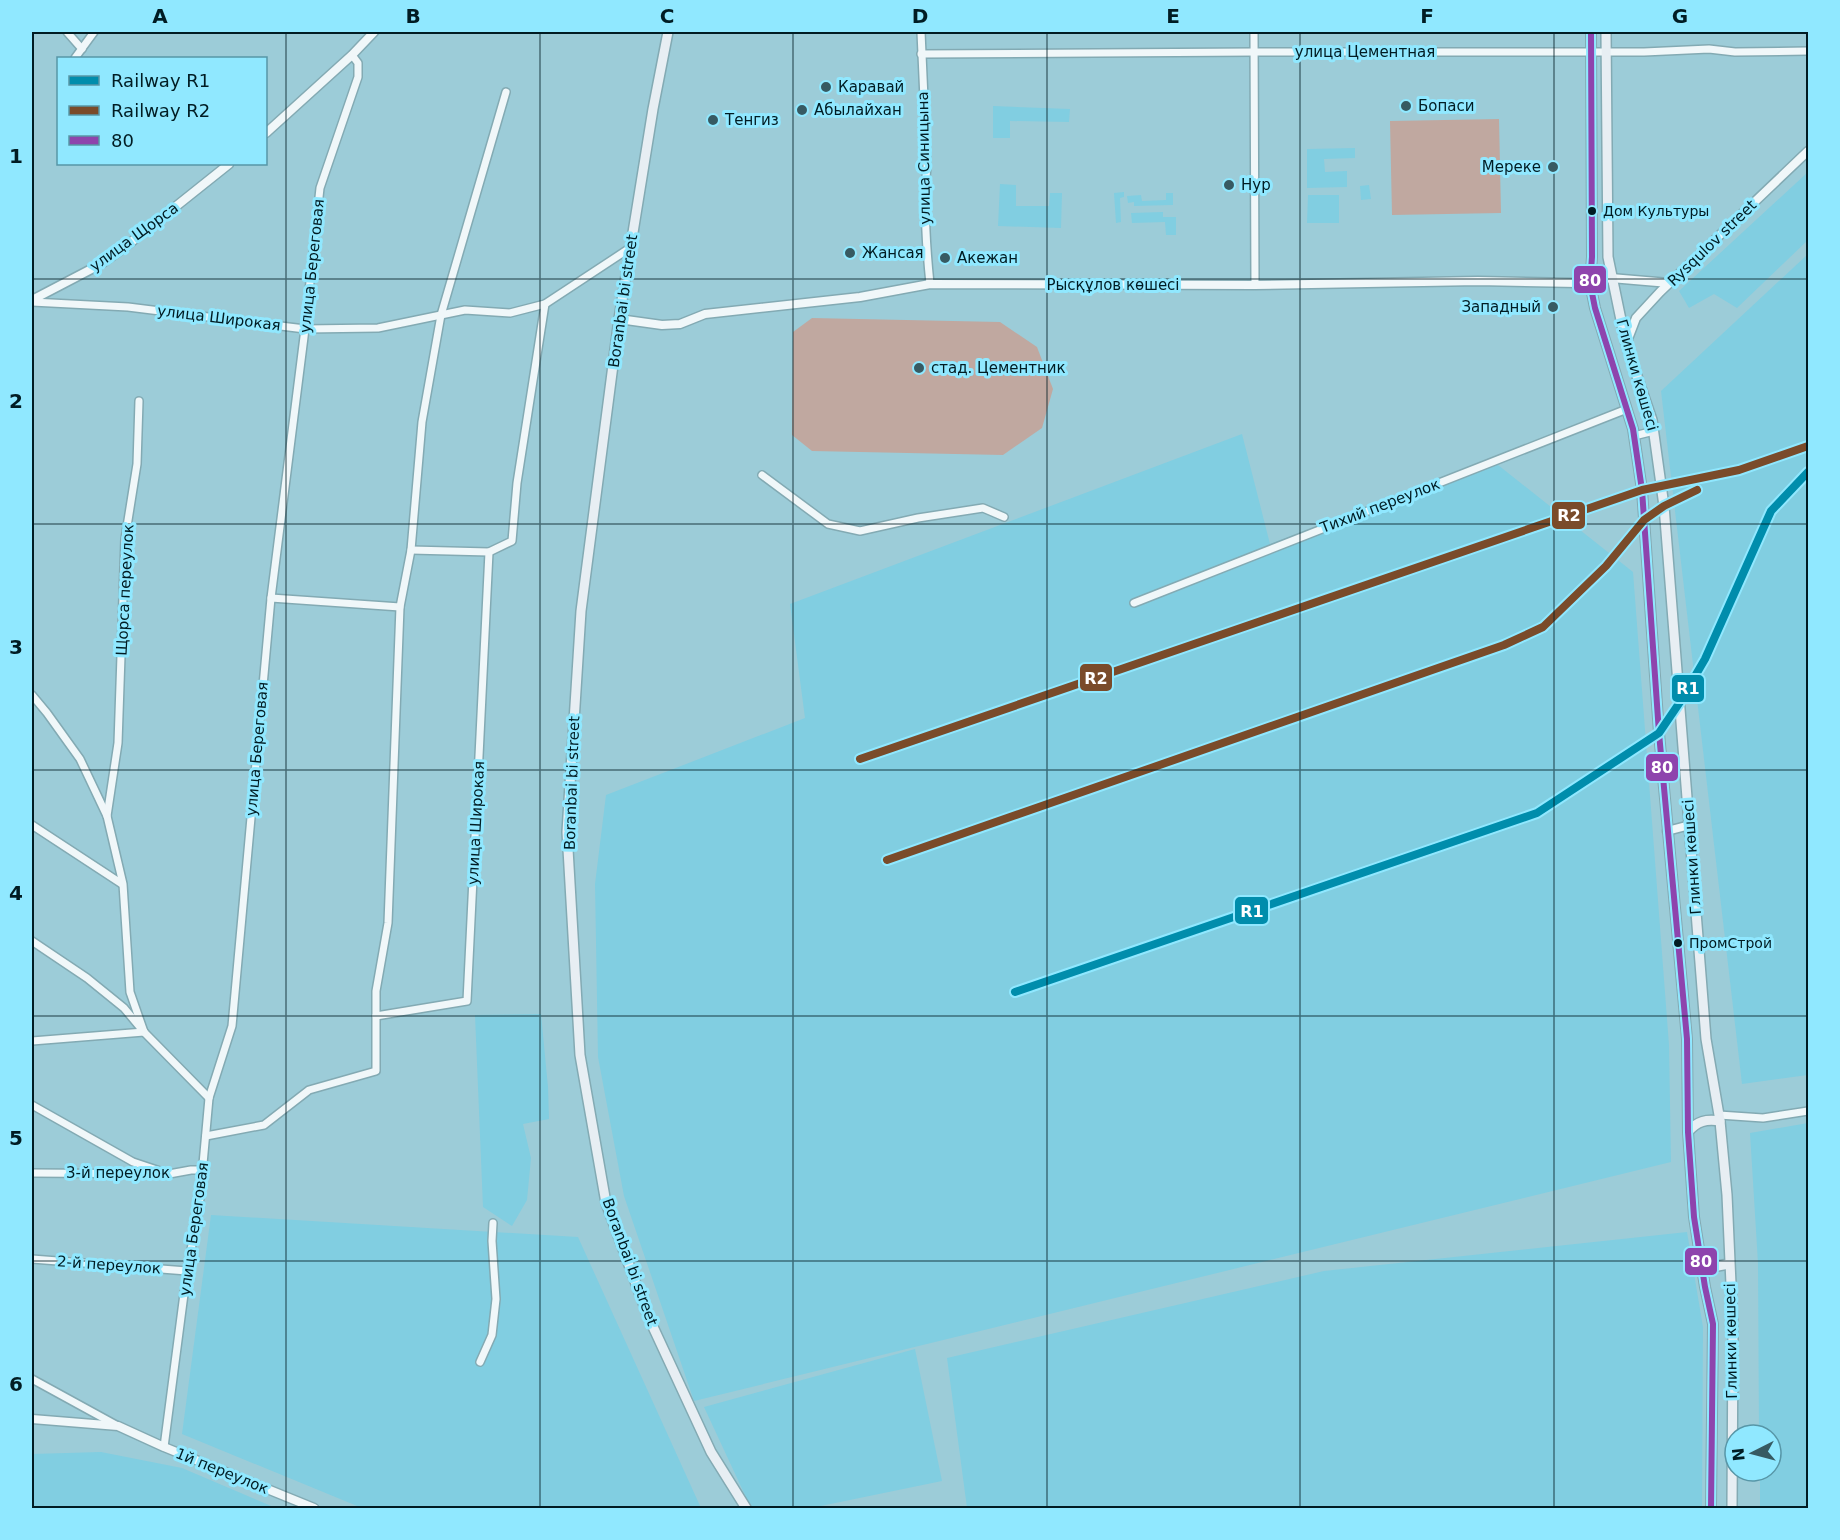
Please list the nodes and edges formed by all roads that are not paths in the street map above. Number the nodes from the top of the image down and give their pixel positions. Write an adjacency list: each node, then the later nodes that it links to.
1 (67, 32): 9 (street)
2 (94, 32): 9 (street)
3 (374, 32): 15 (street)
4 (668, 32): 21 (main road, Boranbai bi street)
5 (921, 32): 14 (street, улица Синицына)
6 (1254, 32): 11 (street)
7 (1591, 32): 12 (main road, Глинки көшесі)
8 (1606, 32): 13 (main road, Глинки көшесі)
9 (82, 49): 16 (street)
10 (1809, 51): 13 (street, улица Цементная)
11 (1255, 52): 12 (street, улица Цементная); 14 (street, улица Цементная); 26 (street)
12 (1592, 52): 13 (street, улица Цементная); 23 (main road, Глинки көшесі)
13 (1606, 52): 22 (main road, Глинки көшесі)
14 (921, 54): 25 (street, улица Синицына)
15 (352, 55): 18 (street); 31 (street, улица Береговая)
16 (76, 57)
17 (506, 92): 29 (street)
18 (267, 131)
19 (1809, 151): 24 (street, Rysqulov street)
20 (228, 165): 27 (street, улица Щорса)
21 (630, 248): 28 (street, улица Широкая); 30 (main road, Boranbai bi street)
22 (1611, 278): 23 (street, Рысқұлов көшесі); 24 (street, Рысқұлов көшесі); 32 (main road, Глинки көшесі)
23 (1590, 283): 26 (street, Рысқұлов көшесі); 34 (main road, Глинки көшесі)
24 (1669, 283): 32 (street, Rysqulov street)
25 (930, 284): 26 (street, Рысқұлов көшесі); 30 (street, Рысқұлов көшесі)
26 (1255, 285)
27 (32, 301): 31 (street, улица Широкая)
28 (545, 304): 29 (street, улица Широкая); 40 (street)
29 (441, 315): 31 (street, улица Широкая); 39 (street)
30 (619, 319): 74 (main road, Boranbai bi street)
31 (305, 329): 41 (street, улица Береговая)
32 (1626, 344): 35 (main road, Глинки көшесі)
33 (139, 401): 45 (street, Щорса переулок)
34 (1627, 409): 36 (main road, Глинки көшесі); 42 (street, Тихий переулок)
35 (1654, 431): 36 (street); 47 (main road, Глинки көшесі)
36 (1634, 436): 48 (main road, Глинки көшесі)
37 (762, 475): 38 (street)
38 (1004, 517)
39 (411, 550): 40 (street); 43 (street)
40 (489, 552): 51 (street, улица Широкая)
41 (271, 598): 43 (street); 54 (street, улица Береговая)
42 (1134, 603)
43 (400, 607): 51 (street)
44 (32, 695): 45 (street)
45 (107, 816): 49 (street)
46 (32, 825): 49 (street)
47 (1690, 825): 48 (street); 57 (main road, Глинки көшесі)
48 (1667, 831): 58 (main road, Глинки көшесі)
49 (123, 884): 52 (street)
50 (32, 941): 52 (street)
51 (376, 1016): 59 (street)
52 (144, 1032): 53 (street); 54 (street)
53 (32, 1041)
54 (209, 1098): 59 (street, улица Береговая)
55 (32, 1105): 62 (street)
56 (1809, 1111): 57 (street)
57 (1719, 1118): 58 (main road); 66 (main road, Глинки көшесі)
58 (1688, 1132): 65 (main road, Глинки көшесі)
59 (206, 1136): 60 (street, улица Береговая)
60 (204, 1170): 62 (street, 3-й переулок); 67 (street, улица Береговая)
61 (32, 1173): 62 (street, 3-й переулок)
62 (169, 1174)
63 (493, 1223): 68 (street)
64 (32, 1259): 67 (street, 2-й переулок)
65 (1700, 1260): 66 (main road); 75 (main road, Глинки көшесі)
66 (1729, 1264): 76 (main road, Глинки көшесі)
67 (187, 1271): 72 (street, улица Береговая)
68 (480, 1362)
69 (32, 1379): 71 (street)
70 (32, 1419): 71 (street, 1й переулок)
71 (118, 1426): 72 (street, 1й переулок)
72 (164, 1447): 73 (street, 1й переулок)
73 (314, 1509)
74 (746, 1509)
75 (1711, 1509)
76 (1732, 1509)

